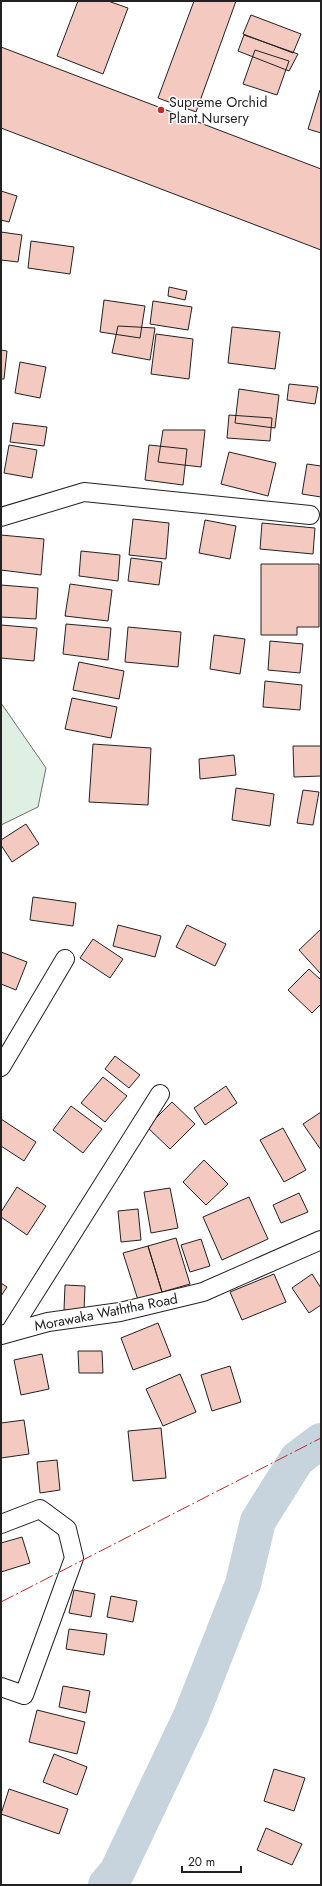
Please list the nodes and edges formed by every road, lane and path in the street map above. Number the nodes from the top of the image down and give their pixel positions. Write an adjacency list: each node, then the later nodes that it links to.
1 (310, 515): 2 (street)
2 (1, 517)
3 (64, 958): 4 (street)
4 (1, 1067)
5 (160, 1094): 7 (street)
6 (321, 1240): 7 (street, Morawaka Waththa Road)
7 (6, 1334)
8 (1, 1524): 9 (street)
9 (1, 1687)

